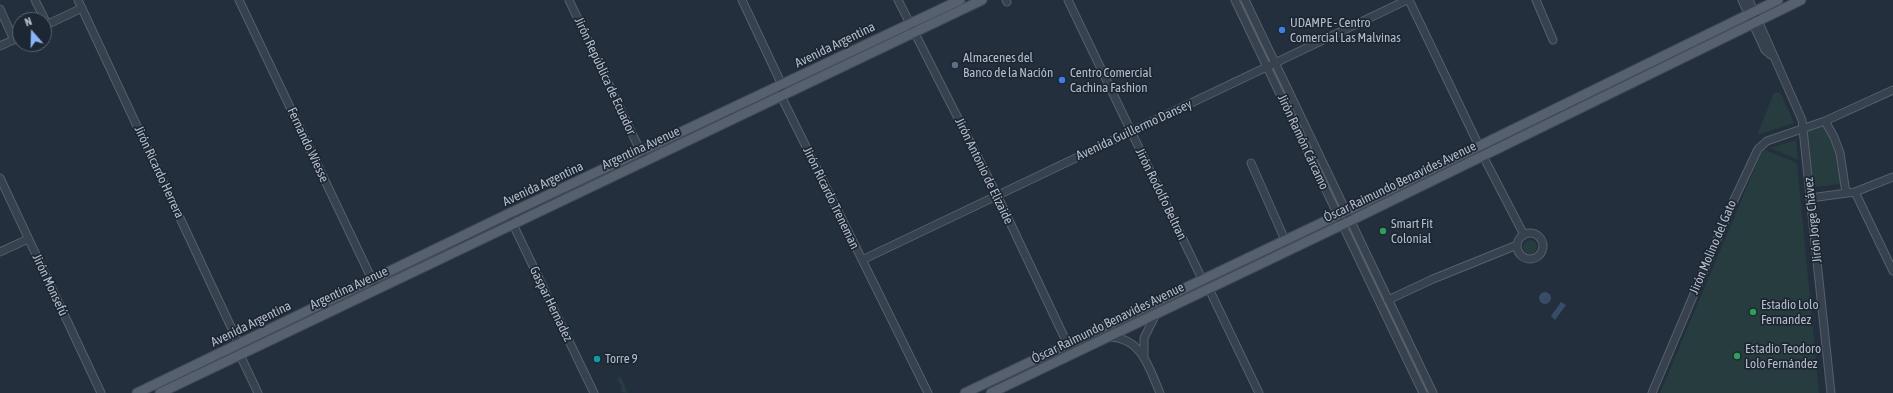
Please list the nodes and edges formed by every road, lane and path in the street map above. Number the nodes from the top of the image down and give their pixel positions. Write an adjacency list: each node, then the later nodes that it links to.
1 (35, 0): 20 (street)
2 (78, 0): 18 (street, Jirón Ricardo Herrera)
3 (239, 0): 61 (street, Fernando Wiesse)
4 (569, 0): 39 (street, Jirón República de Ecuador)
5 (742, 0): 32 (street)
6 (898, 0): 24 (street, Jirón Antonio de Elizaide)
7 (960, 0): 24 (main road, Avenida Argentina)
8 (982, 0): 26 (main road, Argentina Avenue)
9 (1068, 0): 37 (street, Jirón Rodolfo Beltran)
10 (1235, 0): 31 (street, Jirón Ramón Cárcamo)
11 (1245, 0): 30 (street, Jirón Ramón Cárcamo)
12 (1408, 0): 30 (street, Avenida Guillermo Dansey); 38 (street)
13 (1536, 0): 28 (street)
14 (1742, 0): 21 (street)
15 (1749, 0): 21 (street)
16 (1778, 0): 21 (main road, Óscar Raimundo Benavides Avenue)
17 (1801, 0): 23 (main road, Óscar Raimundo Benavides Avenue)
18 (82, 8): 22 (street); 68 (street, Jirón Ricardo Herrera)
19 (0, 9): 25 (street)
20 (40, 12)
21 (1751, 13): 23 (street, Jirón Jorge Chávez); 38 (main road, Óscar Raimundo Benavides Avenue)
22 (52, 22)
23 (1756, 22): 36 (street, Jirón Jorge Chávez); 40 (main road, Óscar Raimundo Benavides Avenue)
24 (911, 24): 26 (street, Jirón Antonio de Elizaide); 32 (main road, Avenida Argentina)
25 (12, 29)
26 (915, 32): 34 (main road, Argentina Avenue); 47 (street, Jirón Antonio de Elizaide)
27 (12, 40): 29 (street)
28 (1553, 40)
29 (0, 46)
30 (1275, 63): 31 (street, Avenida Guillermo Dansey); 49 (street, Jirón Ramón Cárcamo)
31 (1268, 66): 37 (street, Avenida Guillermo Dansey); 49 (street, Jirón Ramón Cárcamo)
32 (782, 85): 34 (street); 39 (main road, Avenida Argentina)
33 (1893, 90): 35 (street, Jirón Molino del Gato)
34 (781, 96): 41 (main road, Argentina Avenue); 58 (street, Jirón Ricardo Treneman)
35 (1825, 121): 36 (street, Jirón Molino del Gato); 46 (street)
36 (1804, 129): 48 (street, Jirón Jorge Chávez); 86 (street, Jirón Molino del Gato)
37 (1131, 132): 47 (street, Avenida Guillermo Dansey); 60 (street, Jirón Rodolfo Beltran)
38 (1479, 146): 49 (main road, Óscar Raimundo Benavides Avenue)
39 (640, 152): 41 (street, Jirón República de Ecuador); 50 (main road, Avenida Argentina)
40 (1483, 156): 51 (main road, Óscar Raimundo Benavides Avenue); 53 (street)
41 (645, 161): 52 (main road, Argentina Avenue)
42 (1251, 163): 55 (street)
43 (1893, 177): 45 (street)
44 (0, 178): 54 (street, Jirón Monsefú)
45 (1855, 192): 46 (street); 59 (street)
46 (1846, 193): 48 (street)
47 (997, 195): 58 (street, Avenida Guillermo Dansey); 67 (street, Jirón Antonio de Elizaide)
48 (1810, 198): 87 (street, Jirón Jorge Chávez)
49 (1342, 213): 51 (street, Jirón Ramón Cárcamo); 55 (main road, Óscar Raimundo Benavides Avenue)
50 (508, 214): 52 (street, Gaspar Hernadez); 61 (main road, Avenida Argentina)
51 (1346, 223): 62 (main road, Óscar Raimundo Benavides Avenue); 64 (street, Jirón Ramón Cárcamo); 84 (street, Jirón Ramón Cárcamo)
52 (512, 224): 63 (main road, Argentina Avenue); 79 (street, Gaspar Hernadez)
53 (1524, 235): 56 (street); 56 (street)
54 (28, 239): 57 (street); 75 (street, Jirón Monsefú)
55 (1285, 240): 60 (main road, Óscar Raimundo Benavides Avenue)
56 (1517, 245): 64 (street)
57 (0, 252)
58 (862, 260): 80 (street, Jirón Ricardo Treneman)
59 (1893, 271)
60 (1202, 279): 67 (main road, Óscar Raimundo Benavides Avenue)
61 (372, 280): 63 (street, Fernando Wiesse); 68 (main road, Avenida Argentina)
62 (1209, 289): 65 (main road, Óscar Raimundo Benavides Avenue); 83 (street)
63 (377, 290): 69 (main road, Argentina Avenue)
64 (1388, 300): 85 (street, Jirón Ramón Cárcamo)
65 (1156, 314): 66 (main road, Óscar Raimundo Benavides Avenue); 70 (street)
66 (1108, 337): 70 (street); 73 (main road, Óscar Raimundo Benavides Avenue)
67 (1068, 343): 71 (main road, Óscar Raimundo Benavides Avenue)
68 (239, 344): 76 (main road, Avenida Argentina)
69 (240, 355): 77 (main road, Argentina Avenue); 78 (street)
70 (1144, 355): 82 (street)
71 (1003, 374): 72 (main road, Óscar Raimundo Benavides Avenue); 73 (main road)
72 (990, 380): 74 (main road); 81 (main road, Óscar Raimundo Benavides Avenue)
73 (1010, 389): 74 (main road, Óscar Raimundo Benavides Avenue)
74 (995, 392)
75 (101, 393)
76 (137, 393)
77 (160, 393)
78 (258, 393)
79 (594, 393)
80 (928, 393)
81 (965, 393)
82 (1160, 393)
83 (1259, 393)
84 (1423, 393)
85 (1433, 393)
86 (1652, 393)
87 (1830, 393)

